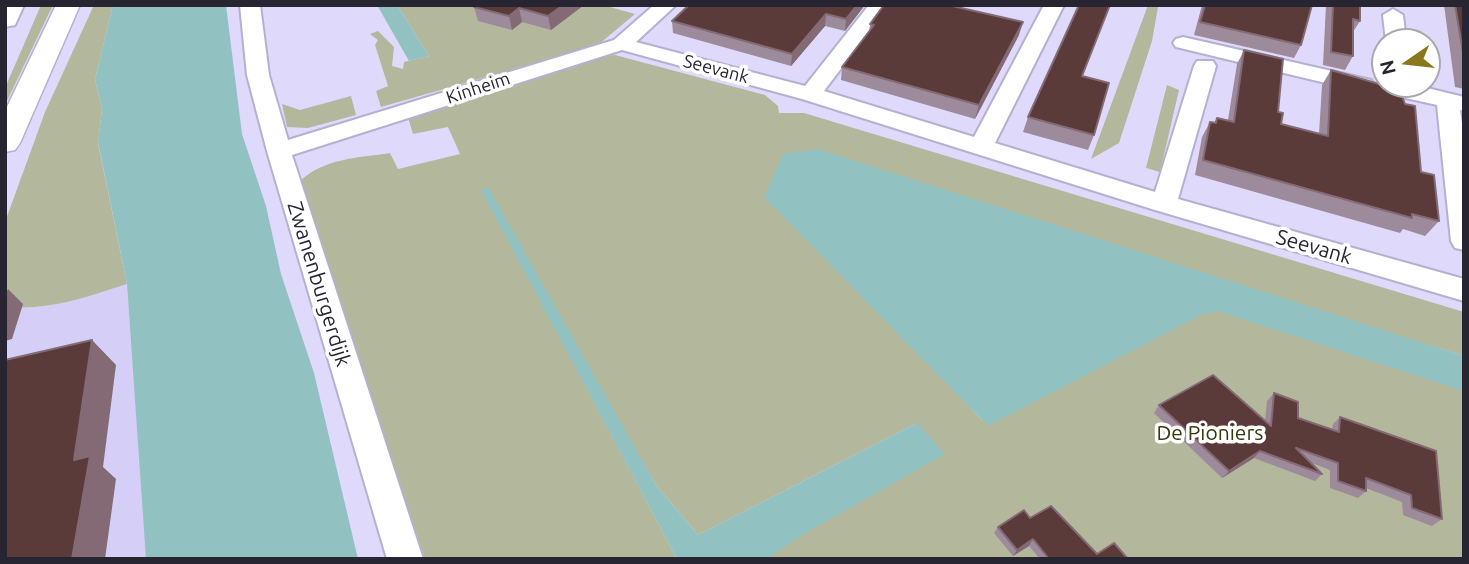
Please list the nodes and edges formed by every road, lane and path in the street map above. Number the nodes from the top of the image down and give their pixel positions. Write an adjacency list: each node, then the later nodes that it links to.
1 (11, 5): 8 (highway)
2 (68, 5): 16 (main road)
3 (250, 5): 18 (street, Zwanenburgerdijk)
4 (666, 5): 11 (street, Kinheim)
5 (879, 5): 14 (street)
6 (1054, 5): 17 (street)
7 (1393, 15): 9 (street)
8 (5, 19)
9 (1394, 28)
10 (1183, 43): 13 (street)
11 (621, 44): 14 (street, Seevank); 18 (street, Kinheim)
12 (1205, 66): 19 (street)
13 (1371, 85)
14 (810, 94): 17 (street, Seevank)
15 (1456, 102): 20 (street)
16 (5, 143)
17 (981, 147): 19 (street, Seevank)
18 (279, 151): 22 (street, Zwanenburgerdijk)
19 (1164, 204): 21 (street, Seevank)
20 (1464, 241)
21 (1464, 290)
22 (405, 559)

